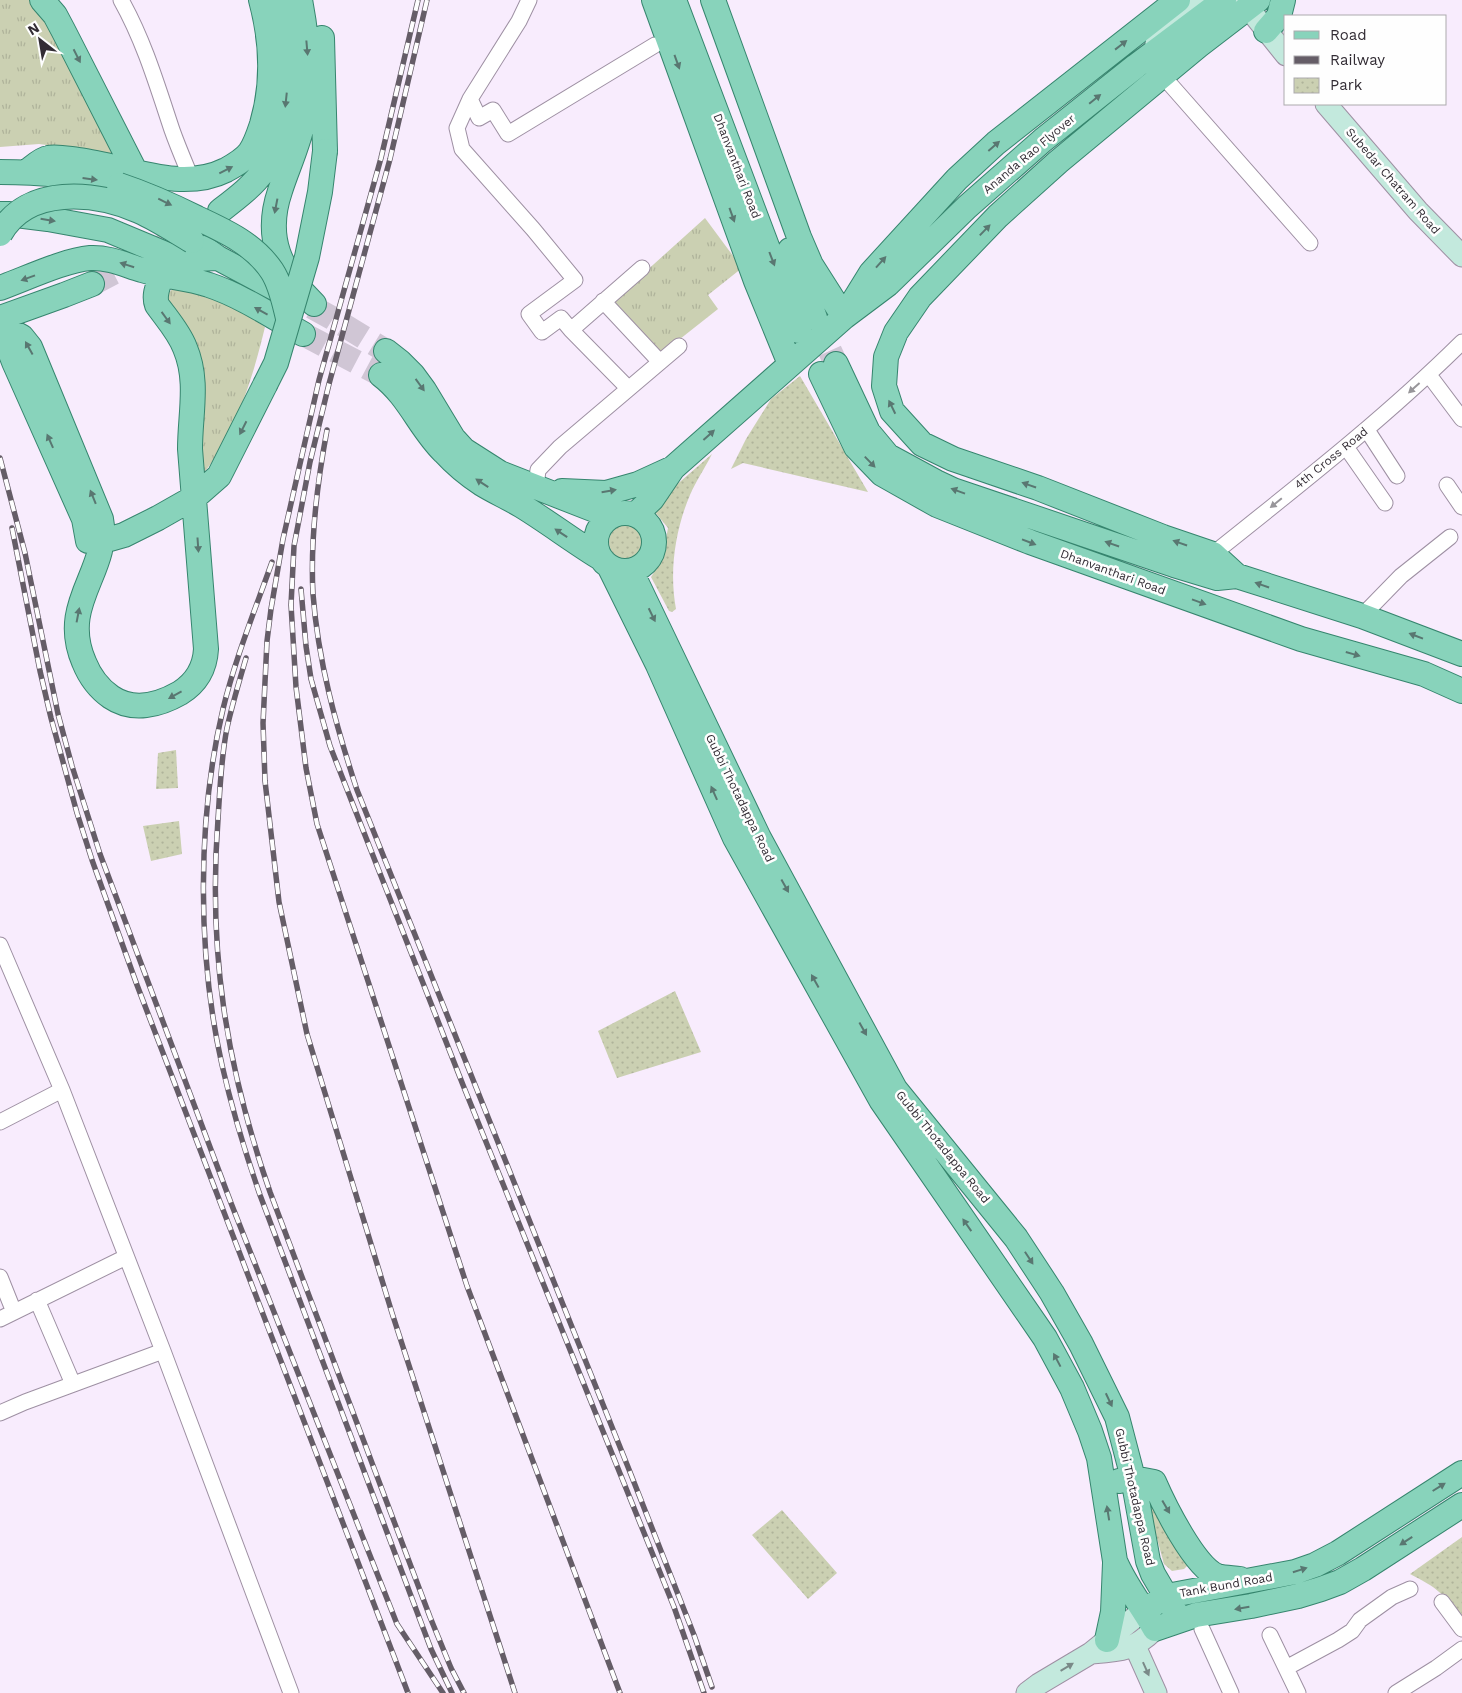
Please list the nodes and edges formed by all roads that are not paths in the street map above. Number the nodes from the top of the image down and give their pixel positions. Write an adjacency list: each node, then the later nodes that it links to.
1 (42, 0): 24 (main road, one-way to 24)
2 (121, 0): 25 (street)
3 (261, 0): 25 (main road, one-way to 3)
4 (282, 0): 26 (main road, one-way to 26)
5 (529, 0): 21 (street)
6 (654, 0): 48 (main road, one-way to 48)
7 (674, 0): 39 (main road, Dhanvanthari Road, one-way to 39)
8 (697, 0): 39 (main road, Dhanvanthari Road)
9 (713, 0): 39 (main road)
10 (1194, 0): 19 (main road)
11 (1224, 0): 19 (main road, Ananda Rao Flyover)
12 (1283, 0): 16 (main road)
13 (1171, 3): 39 (main road, one-way to 13)
14 (1249, 3): 16 (main road); 20 (main road)
15 (310, 5): 32 (main road, one-way to 32); 41 (main road, bridge)
16 (1266, 31): 18 (main road)
17 (655, 44): 21 (street)
18 (1284, 53)
19 (1136, 66): 27 (main road, Ananda Rao Flyover, one-way to 19)
20 (1162, 75): 30 (street); 43 (main road, one-way to 20)
21 (470, 98): 42 (street)
22 (1327, 105): 31 (main road, Subedar Chatram Road)
23 (0, 172): 24 (main road, one-way to 24)
24 (127, 178): 25 (main road); 41 (main road, one-way to 41, bridge)
25 (192, 180)
26 (220, 211)
27 (962, 212): 39 (main road, Ananda Rao Flyover); 43 (main road)
28 (0, 214): 32 (main road, one-way to 32)
29 (0, 234): 32 (main road, bridge)
30 (1310, 243)
31 (1462, 256)
32 (218, 258)
33 (642, 268): 37 (street)
34 (162, 274): 36 (main road, one-way to 36); 41 (main road, one-way to 34); 59 (main road, one-way to 59)
35 (92, 284): 38 (main road)
36 (0, 288)
37 (603, 301): 42 (street); 47 (street)
38 (0, 318)
39 (822, 324): 48 (main road)
40 (0, 325): 64 (main road, one-way to 40)
41 (296, 326): 59 (main road, one-way to 59, bridge)
42 (570, 330): 51 (street)
43 (896, 332): 66 (main road, one-way to 43)
44 (1462, 342): 50 (street, 4th Cross Road)
45 (679, 346): 47 (street)
46 (386, 352): 58 (main road, one-way to 58)
47 (660, 362): 51 (street)
48 (790, 364): 55 (main road, one-way to 48)
49 (382, 375): 67 (main road, one-way to 49)
50 (1429, 375): 52 (street); 53 (street, 4th Cross Road, one-way to 53)
51 (628, 388): 58 (street)
52 (1462, 419)
53 (1367, 430): 54 (street, 4th Cross Road); 56 (street)
54 (1346, 447): 60 (street); 66 (street, 4th Cross Road, one-way to 66)
55 (673, 468): 58 (main road, one-way to 55); 62 (main road)
56 (1397, 476)
57 (1447, 485): 61 (street)
58 (533, 486): 63 (main road)
59 (195, 497): 64 (main road); 64 (main road, one-way to 64)
60 (1385, 502)
61 (1462, 507)
62 (636, 514): 63 (main road); 67 (main road)
63 (610, 516): 67 (main road)
64 (95, 538)
65 (1450, 538): 68 (street)
66 (1207, 564): 68 (main road, Dhanvanthari Road, one-way to 66); 70 (main road, Dhanvanthari Road, one-way to 70)
67 (613, 565): 83 (main road, Gubbi Thotadappa Road, one-way to 83); 84 (main road, Gubbi Thotadappa Road, one-way to 67)
68 (1362, 616): 69 (main road, Dhanvanthari Road, one-way to 68)
69 (1462, 654)
70 (1462, 691)
71 (0, 945): 72 (street)
72 (62, 1090): 73 (street); 74 (street)
73 (0, 1122)
74 (126, 1257): 76 (street); 79 (street)
75 (0, 1277): 77 (street)
76 (37, 1300): 77 (street); 80 (street)
77 (14, 1312): 78 (street)
78 (0, 1319)
79 (163, 1351): 80 (street); 101 (street)
80 (73, 1384): 81 (street)
81 (0, 1413)
82 (1462, 1473): 87 (main road, Tank Bund Road, one-way to 82)
83 (1133, 1478): 84 (main road); 87 (main road, one-way to 87); 89 (main road, Gubbi Thotadappa Road)
84 (1103, 1485): 86 (main road, Gubbi Thotadappa Road, one-way to 84)
85 (1462, 1505): 92 (main road, Tank Bund Road, one-way to 92)
86 (1115, 1561): 91 (main road, Gubbi Thotadappa Road); 96 (main road)
87 (1252, 1581): 89 (main road, Tank Bund Road)
88 (1410, 1589): 99 (street)
89 (1166, 1596): 91 (main road, Tank Bund Road); 92 (main road, Gubbi Thotadappa Road)
90 (1442, 1602): 94 (street)
91 (1149, 1620): 92 (main road, Tank Bund Road); 96 (main road); 97 (main road)
92 (1180, 1620)
93 (1202, 1629): 103 (street)
94 (1462, 1629)
95 (1270, 1635): 99 (street)
96 (1099, 1646): 97 (main road); 100 (main road, one-way to 96)
97 (1135, 1646): 102 (main road, one-way to 102)
98 (1462, 1649): 105 (street)
99 (1286, 1668): 104 (street)
100 (1037, 1690)
101 (291, 1693)
102 (1156, 1693)
103 (1231, 1693)
104 (1298, 1693)
105 (1396, 1693)

